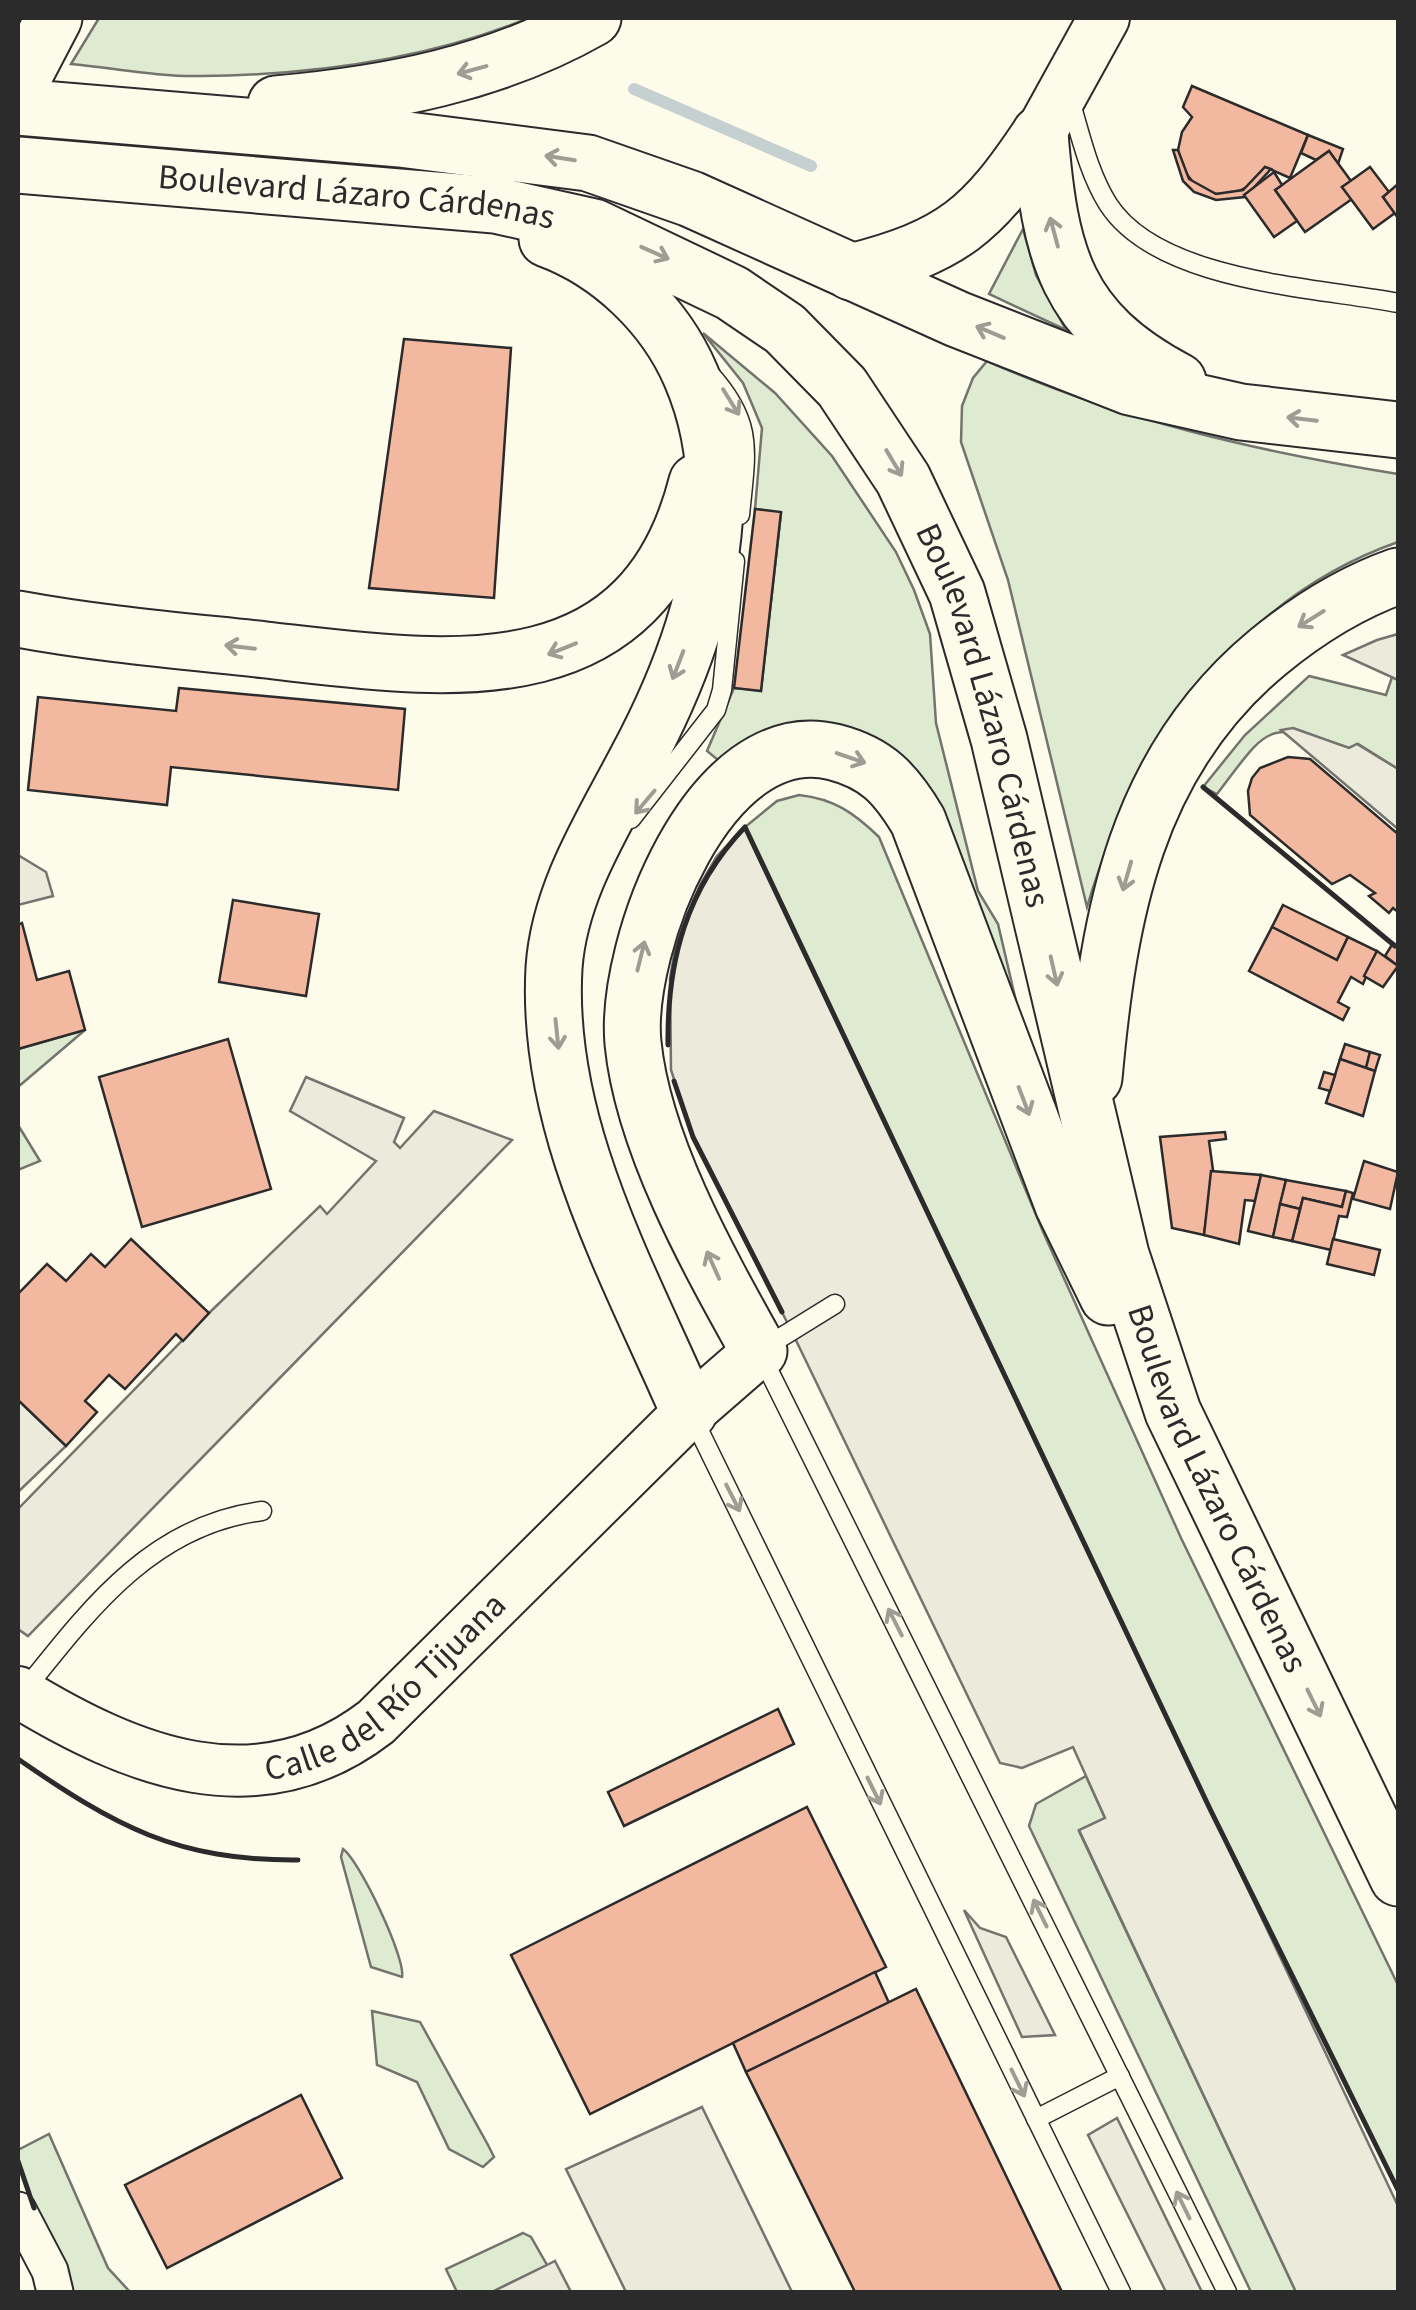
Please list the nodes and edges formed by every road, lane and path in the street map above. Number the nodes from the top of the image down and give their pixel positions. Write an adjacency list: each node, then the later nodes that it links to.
1 (54, 18): 5 (highway)
2 (593, 18): 6 (highway, one-way to 6)
3 (1104, 18): 4 (street)
4 (1066, 86): 7 (street); 11 (lane)
5 (31, 102): 6 (highway, Boulevard Lázaro Cárdenas)
6 (137, 116): 10 (highway, Boulevard Lázaro Cárdenas, one-way to 6)
7 (1040, 134): 10 (highway); 14 (highway, one-way to 7)
8 (42, 167): 9 (highway, Boulevard Lázaro Cárdenas)
9 (390, 195): 12 (highway); 19 (highway, Boulevard Lázaro Cárdenas, one-way to 19)
10 (851, 272): 14 (highway, Boulevard Lázaro Cárdenas, one-way to 10)
11 (1398, 302)
12 (667, 330): 13 (highway); 18 (lane, one-way to 18)
13 (701, 400): 17 (highway, one-way to 17); 18 (highway, one-way to 18)
14 (1240, 412): 15 (highway, Boulevard Lázaro Cárdenas, one-way to 14)
15 (1398, 430)
16 (1398, 576): 19 (highway, one-way to 19)
17 (18, 619)
18 (573, 889): 22 (highway, one-way to 22)
19 (1089, 1123): 23 (highway, Boulevard Lázaro Cárdenas)
20 (835, 1304): 21 (lane)
21 (759, 1351): 22 (street); 23 (highway, one-way to 23); 27 (lane, one-way to 21)
22 (689, 1412): 25 (street, Calle del Río Tijuana); 28 (lane, one-way to 28)
23 (1173, 1412): 26 (highway, Boulevard Lázaro Cárdenas, one-way to 26)
24 (262, 1511): 25 (lane)
25 (19, 1693)
26 (1398, 1878)
27 (1120, 2076): 28 (lane); 32 (lane, one-way to 27)
28 (1036, 2119): 31 (lane)
29 (18, 2210): 30 (street)
30 (55, 2292)
31 (1122, 2292)
32 (1226, 2292)

